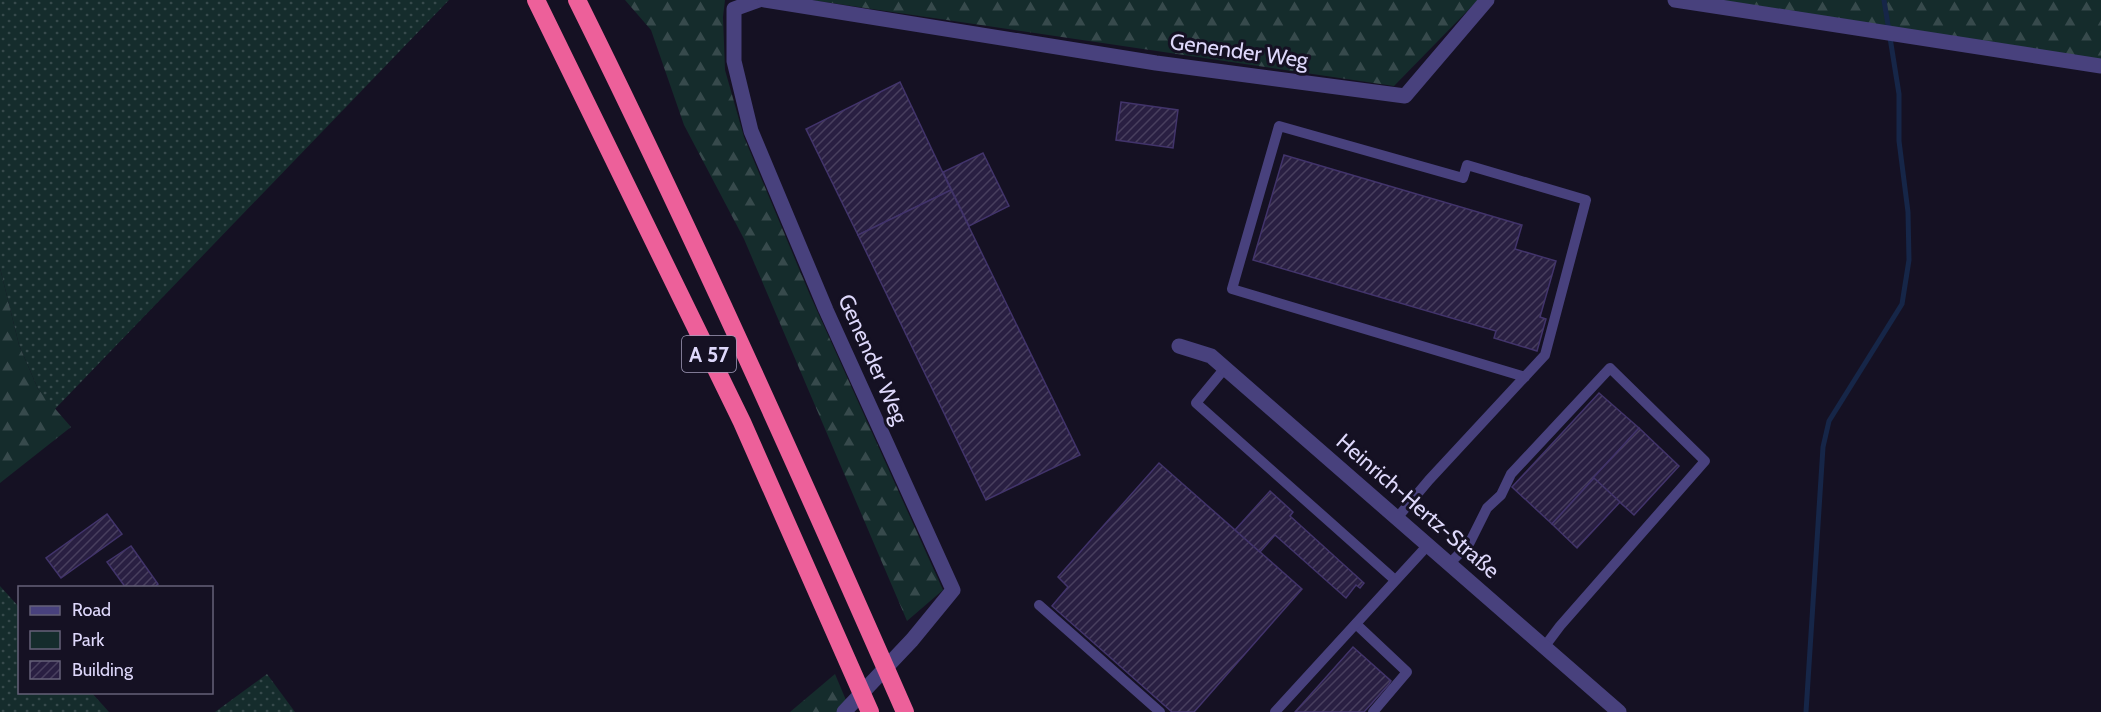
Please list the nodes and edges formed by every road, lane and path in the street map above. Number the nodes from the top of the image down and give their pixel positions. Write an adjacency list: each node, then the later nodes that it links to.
1 (536, 0): 20 (highway, A 57)
2 (577, 0): 18 (highway, A 57)
3 (759, 0): 19 (street, Genender Weg)
4 (765, 0): 5 (street, Genender Weg)
5 (1487, 0)
6 (1675, 0): 7 (street)
7 (2101, 66)
8 (1179, 345): 9 (street, Heinrich-Hertz-Straße)
9 (1225, 368): 11 (street, Heinrich-Hertz-Straße); 14 (lane)
10 (1525, 377): 10 (lane); 11 (lane)
11 (1397, 518): 12 (street, Heinrich-Hertz-Straße)
12 (1428, 544): 13 (street, Heinrich-Hertz-Straße); 14 (lane)
13 (1450, 564): 17 (street, Heinrich-Hertz-Straße); 17 (lane)
14 (1395, 580): 16 (lane)
15 (1039, 605): 23 (lane)
16 (1356, 624): 24 (lane); 25 (lane)
17 (1545, 646): 26 (street, Heinrich-Hertz-Straße)
18 (887, 670): 21 (highway, A 57); 22 (highway)
19 (843, 712)
20 (870, 712)
21 (906, 712)
22 (916, 712)
23 (1160, 712)
24 (1275, 712)
25 (1373, 712)
26 (1619, 712)

